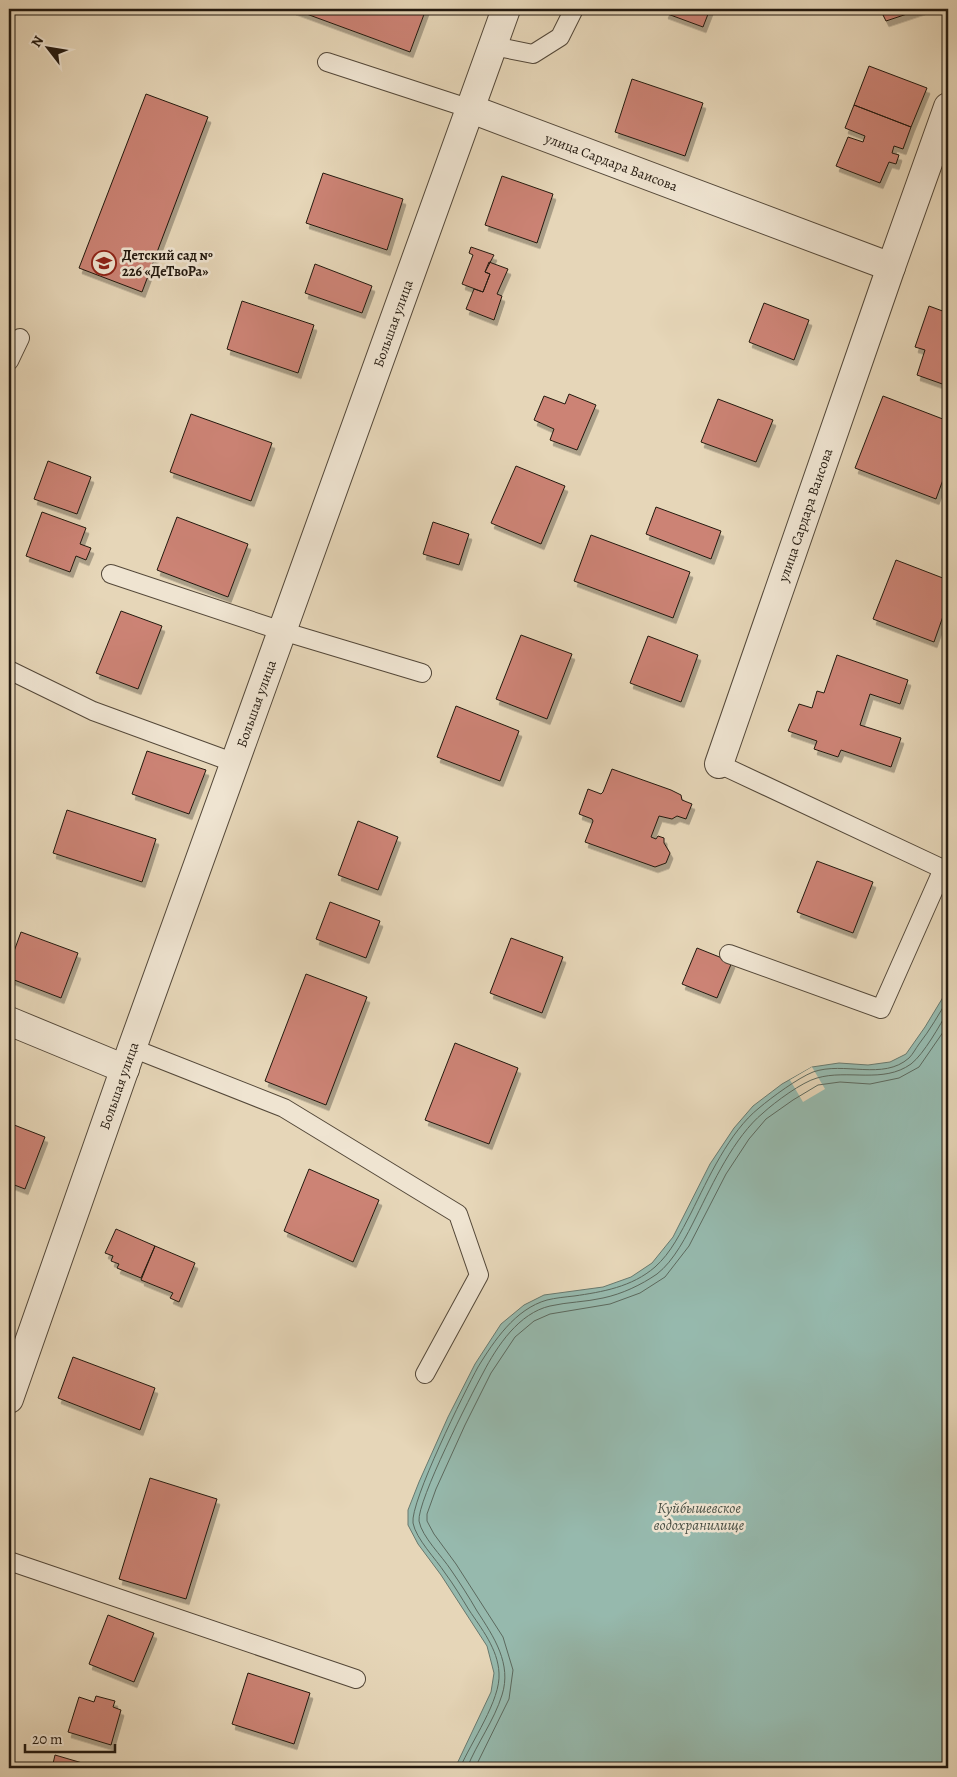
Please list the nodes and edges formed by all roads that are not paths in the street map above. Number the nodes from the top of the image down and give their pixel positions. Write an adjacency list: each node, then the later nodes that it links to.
1 (506, 9): 3 (street, Большая улица)
2 (574, 9): 3 (lane)
3 (493, 46): 6 (street, Большая улица)
4 (327, 62): 6 (lane)
5 (948, 108): 7 (street, улица Сардара Ваисова)
6 (471, 109): 7 (street, улица Сардара Ваисова); 11 (street, Большая улица)
7 (892, 267): 15 (street, улица Сардара Ваисова)
8 (20, 338): 9 (lane)
9 (9, 361)
10 (111, 574): 11 (lane)
11 (282, 631): 13 (lane); 14 (street, Большая улица)
12 (9, 670): 14 (lane)
13 (422, 673)
14 (235, 763): 18 (street, Большая улица)
15 (719, 764): 16 (lane)
16 (729, 954)
17 (9, 1022): 18 (street)
18 (129, 1058): 19 (lane); 20 (street, Большая улица)
19 (425, 1374)
20 (9, 1399)
21 (9, 1561): 22 (lane)
22 (356, 1679)

